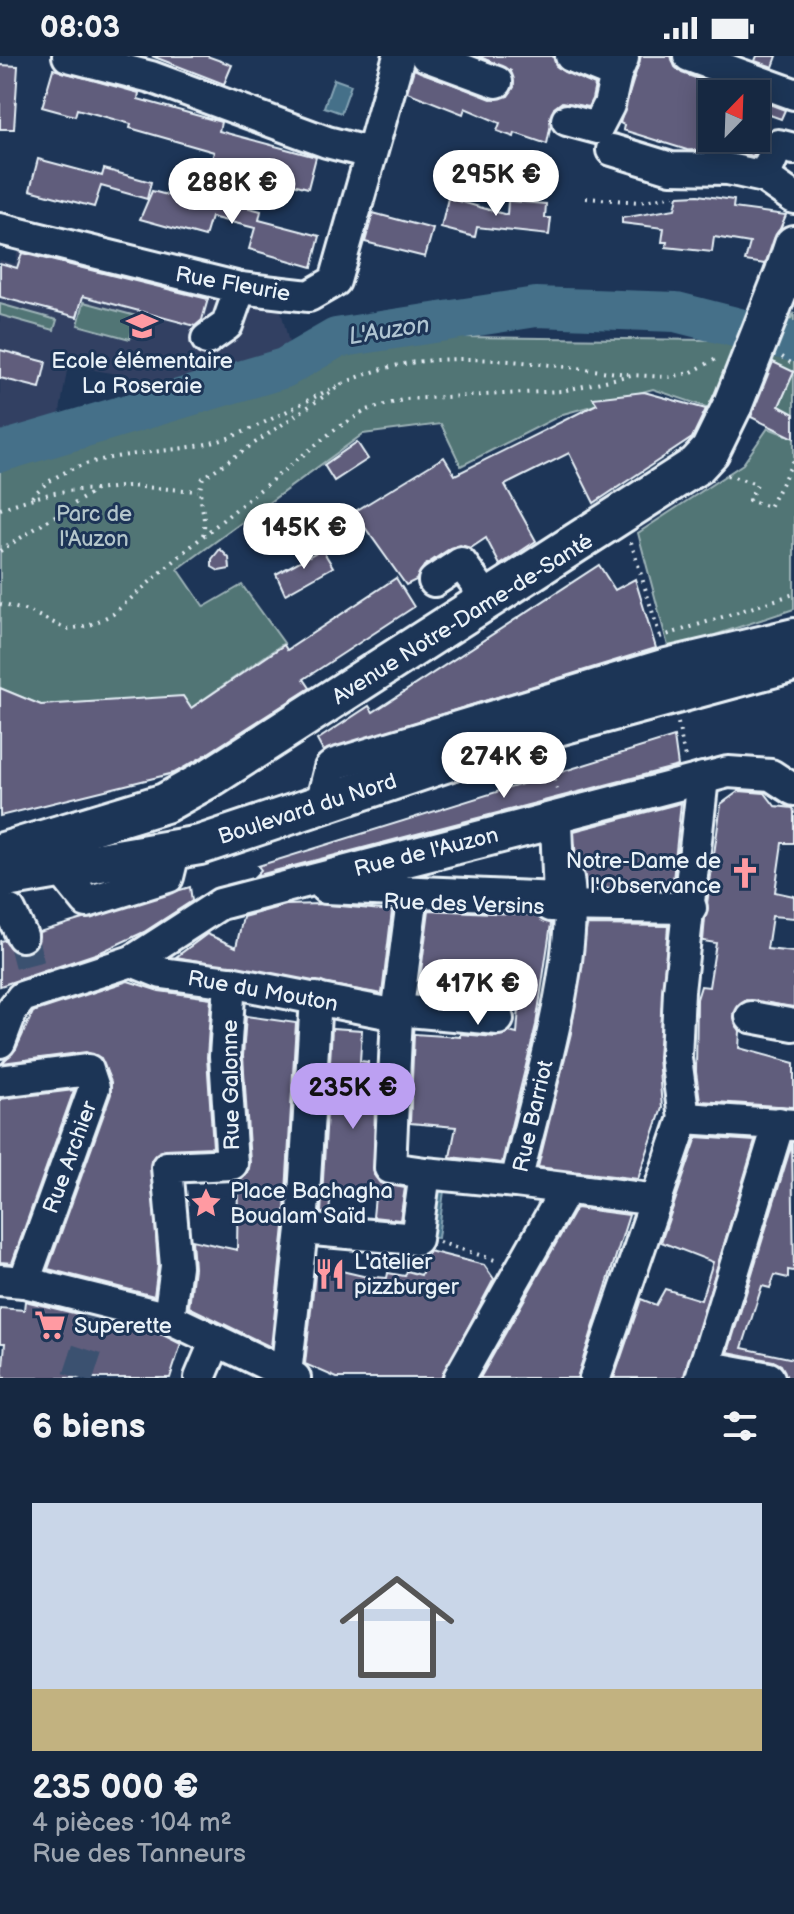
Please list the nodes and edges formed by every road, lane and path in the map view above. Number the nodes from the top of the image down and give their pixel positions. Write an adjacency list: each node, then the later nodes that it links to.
1 (68, 56): 12 (street)
2 (399, 56): 12 (street, Rue Fleurie)
3 (426, 56): 7 (street)
4 (571, 56): 6 (street)
5 (689, 56): 8 (street)
6 (620, 65): 9 (street)
7 (497, 82)
8 (794, 94)
9 (567, 120)
10 (794, 149): 13 (street)
11 (612, 150): 13 (street)
12 (370, 153): 19 (street, Rue Fleurie)
13 (764, 177): 16 (street)
14 (679, 193): 15 (path)
15 (586, 198)
16 (794, 198)
17 (0, 229): 19 (street, Rue Fleurie)
18 (791, 256): 37 (main road, Avenue Notre-Dame-de-Santé, bridge)
19 (240, 288): 20 (street)
20 (207, 339)
21 (723, 355): 24 (path)
22 (779, 355): 23 (path)
23 (794, 365)
24 (631, 375): 25 (path); 32 (path)
25 (350, 378): 28 (path); 30 (path)
26 (794, 460): 29 (path)
27 (96, 490): 28 (path); 30 (path); 34 (path)
28 (198, 491): 32 (path)
29 (753, 491)
30 (32, 497): 31 (path)
31 (0, 509)
32 (203, 536): 38 (path)
33 (634, 548): 40 (path)
34 (0, 551)
35 (434, 581): 37 (street)
36 (794, 594): 40 (path)
37 (489, 601): 46 (main road, Avenue Notre-Dame-de-Santé)
38 (0, 604)
39 (794, 634): 47 (street)
40 (660, 637): 41 (path)
41 (662, 646)
42 (794, 662): 47 (main road, Boulevard du Nord)
43 (678, 724): 44 (path)
44 (695, 772): 45 (street, Rue de l'Auzon); 48 (street, Rue de l'Auzon); 56 (street)
45 (794, 790)
46 (165, 803): 49 (main road); 50 (main road, Avenue Notre-Dame-de-Santé)
47 (321, 804): 49 (main road, Boulevard du Nord)
48 (563, 816): 52 (street, Rue de l'Auzon); 55 (street, Rue Barriot)
49 (175, 849): 51 (main road, Boulevard du Nord)
50 (0, 853)
51 (0, 879)
52 (286, 886): 54 (street, Rue des Versins); 59 (street, Rue de l'Auzon)
53 (326, 888): 53 (street)
54 (412, 901): 55 (street, Rue des Versins); 63 (street)
55 (571, 907): 56 (street, Rue des Versins); 72 (street, Rue Barriot)
56 (691, 908): 69 (street)
57 (0, 911): 58 (street)
58 (22, 936)
59 (132, 961): 60 (street, Rue du Mouton); 61 (street, Rue de l'Auzon)
60 (230, 982): 62 (street, Rue du Mouton); 79 (street, Rue Galonne)
61 (21, 997): 67 (street)
62 (316, 998): 63 (street, Rue du Mouton); 75 (street)
63 (397, 1012): 65 (street, Rue du Mouton); 71 (street)
64 (751, 1017): 66 (street)
65 (498, 1019)
66 (794, 1025)
67 (0, 1042)
68 (0, 1081): 78 (street, Rue Archier)
69 (684, 1118): 70 (street); 74 (street)
70 (786, 1124): 81 (street)
71 (425, 1173): 72 (street); 76 (street)
72 (516, 1182): 73 (street, Rue Barriot)
73 (566, 1189): 74 (street, Rue Barriot); 77 (street)
74 (657, 1200): 85 (street)
75 (302, 1229): 76 (street); 82 (street)
76 (416, 1239): 77 (path)
77 (518, 1273): 84 (street)
78 (12, 1281): 79 (street)
79 (169, 1318): 80 (street)
80 (216, 1340): 82 (street); 83 (street)
81 (702, 1372): 86 (street)
82 (290, 1376)
83 (200, 1378)
84 (459, 1378)
85 (595, 1378)
86 (769, 1378)

